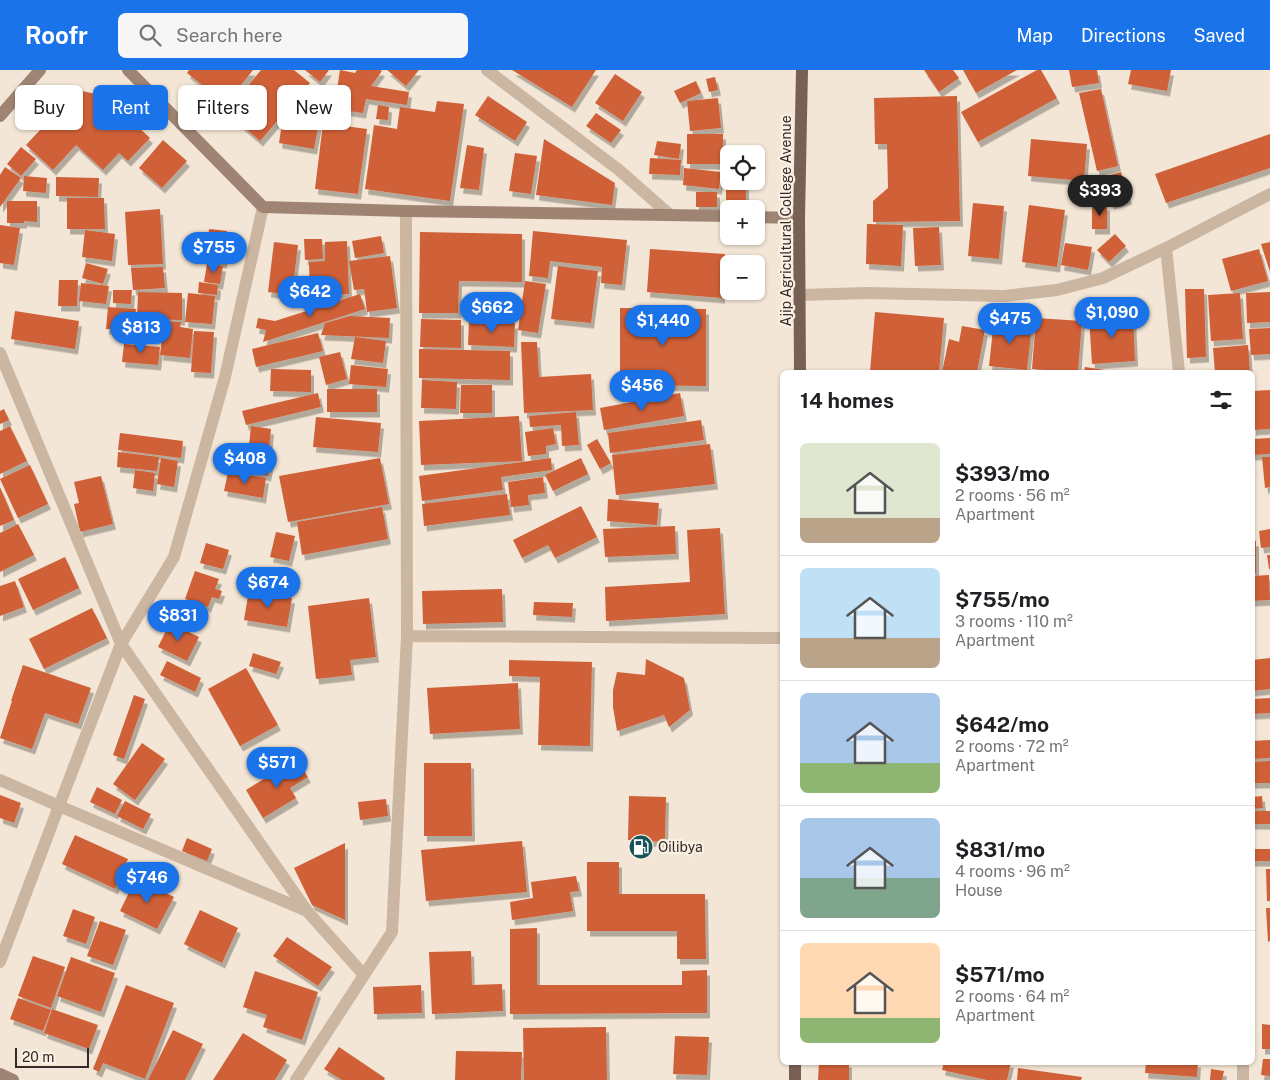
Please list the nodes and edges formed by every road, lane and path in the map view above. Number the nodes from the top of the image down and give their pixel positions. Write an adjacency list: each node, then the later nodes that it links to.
1 (40, 70): 5 (main road)
2 (128, 70): 7 (main road)
3 (487, 70): 9 (street)
4 (802, 70): 12 (main road, Ajip Agricultural College Avenue)
5 (0, 116)
6 (1270, 194): 13 (street)
7 (263, 207): 8 (main road); 20 (street)
8 (406, 211): 9 (main road); 18 (street)
9 (669, 214): 10 (main road)
10 (720, 216)
11 (765, 217): 12 (main road)
12 (799, 218): 14 (main road, Ajip Agricultural College Avenue)
13 (1166, 248): 14 (street); 17 (street)
14 (800, 295): 16 (main road, Ajip Agricultural College Avenue)
15 (0, 353): 20 (street)
16 (800, 370)
17 (1179, 370)
18 (407, 636): 19 (street); 25 (street)
19 (780, 638)
20 (122, 644): 22 (street); 23 (street)
21 (0, 780): 22 (street)
22 (59, 806): 23 (street); 24 (street)
23 (307, 911): 25 (street)
24 (0, 962)
25 (364, 975): 30 (street)
26 (795, 1065): 31 (main road)
27 (1243, 1065): 32 (street)
28 (0, 1074): 29 (main road)
29 (14, 1080)
30 (296, 1080)
31 (795, 1080)
32 (1243, 1080)

